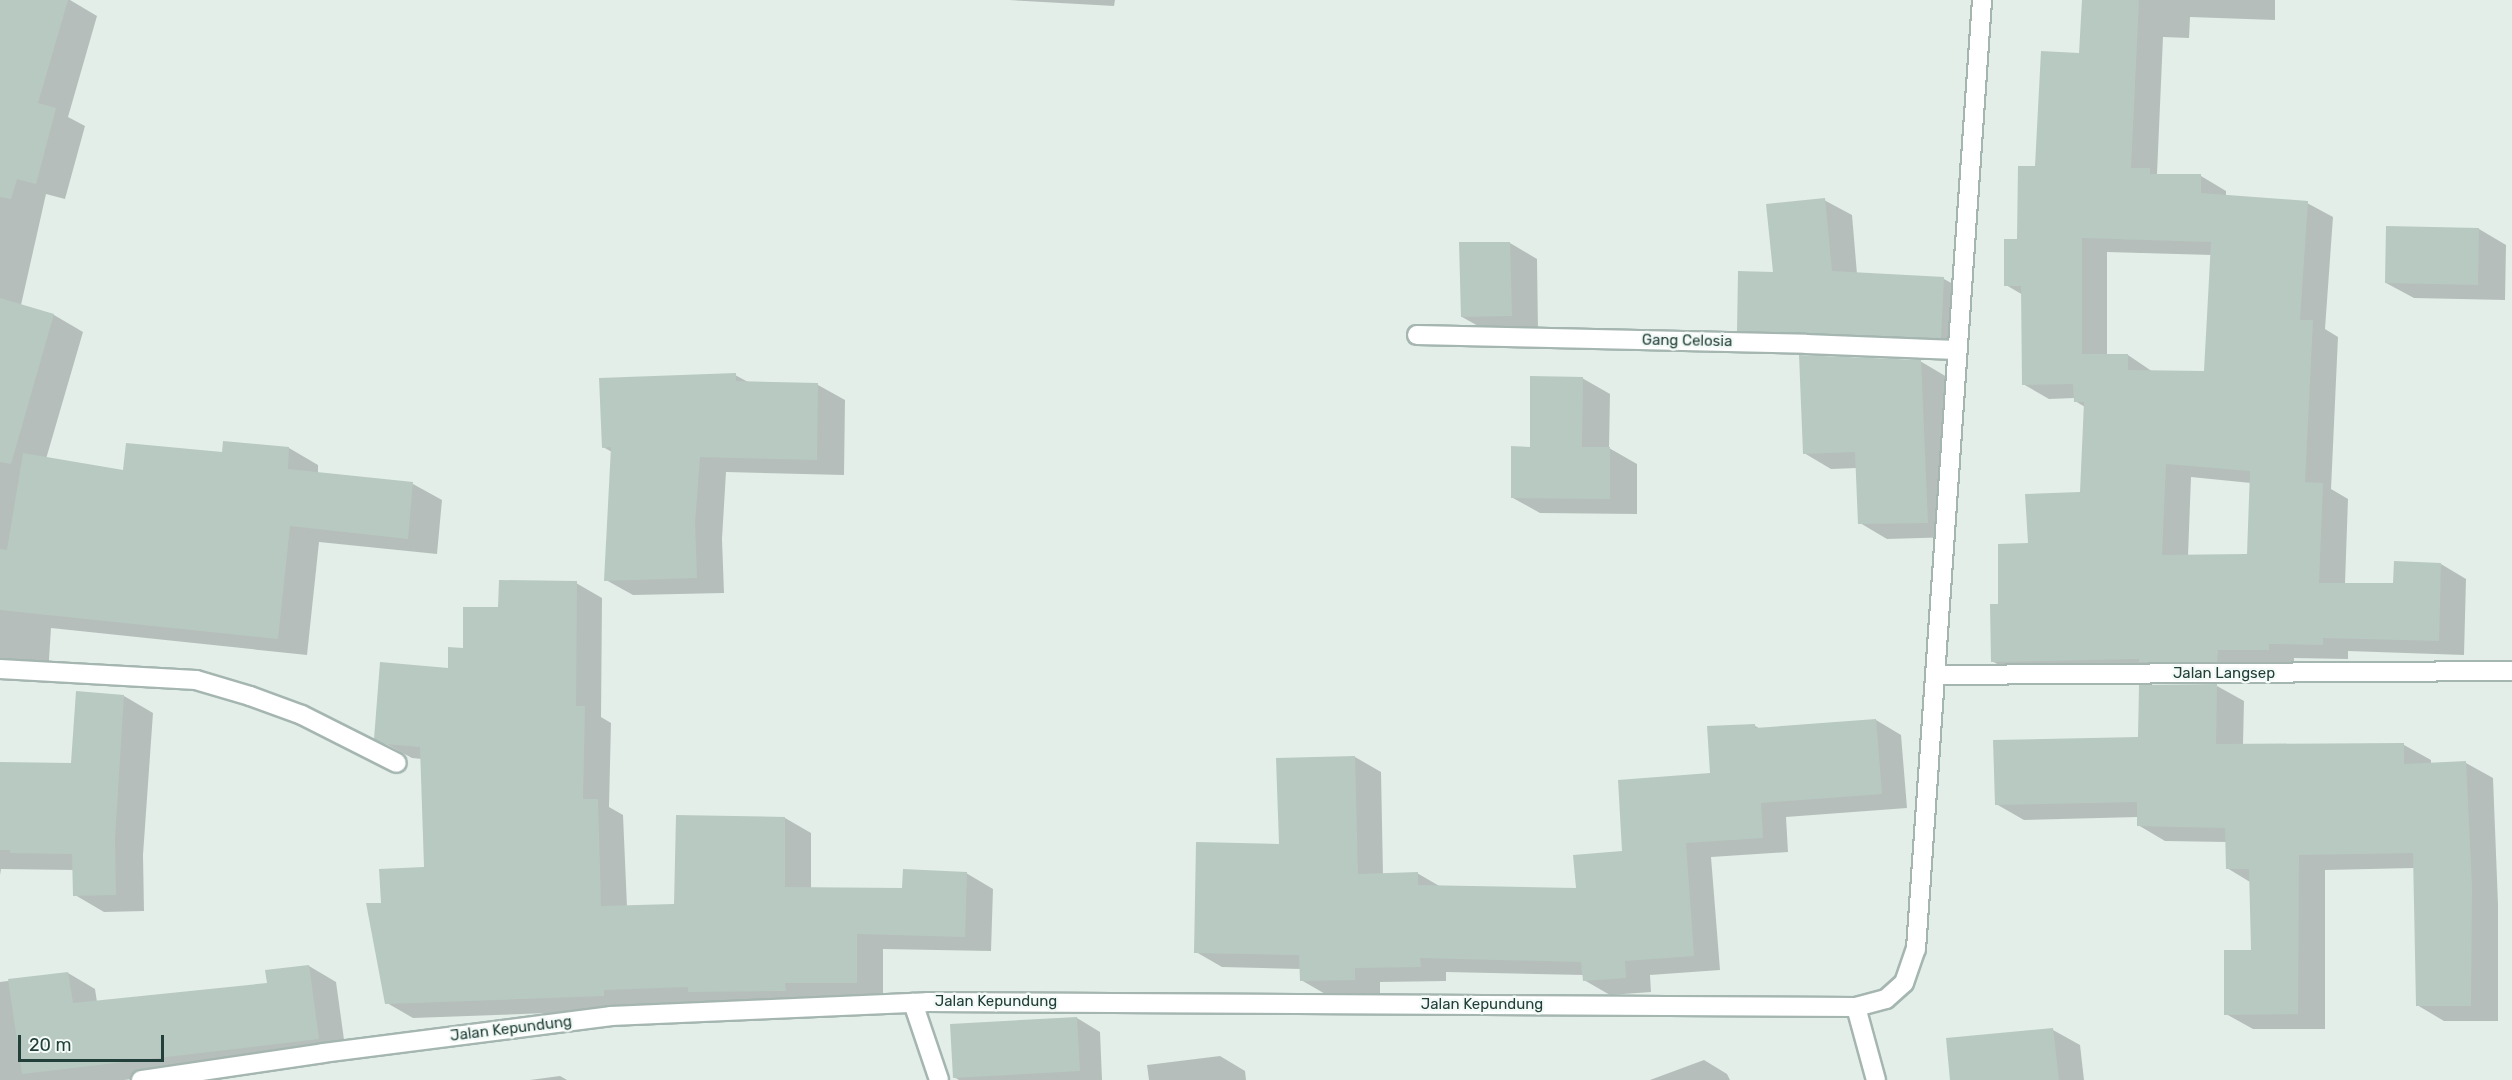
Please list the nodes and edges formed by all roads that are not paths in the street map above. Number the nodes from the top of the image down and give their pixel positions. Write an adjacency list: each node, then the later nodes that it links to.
1 (1982, 0): 3 (street, Jalan Kepundung)
2 (1417, 335): 3 (street, Gang Celosia)
3 (1957, 350): 6 (street, Jalan Kepundung)
4 (0, 669): 7 (street)
5 (2512, 671): 6 (street, Jalan Langsep)
6 (1936, 675): 9 (street, Jalan Kepundung)
7 (397, 763)
8 (913, 1003): 9 (street, Jalan Kepundung); 10 (street, Jalan Kepundung); 11 (street)
9 (1856, 1007): 12 (street)
10 (141, 1080)
11 (939, 1080)
12 (1876, 1080)

